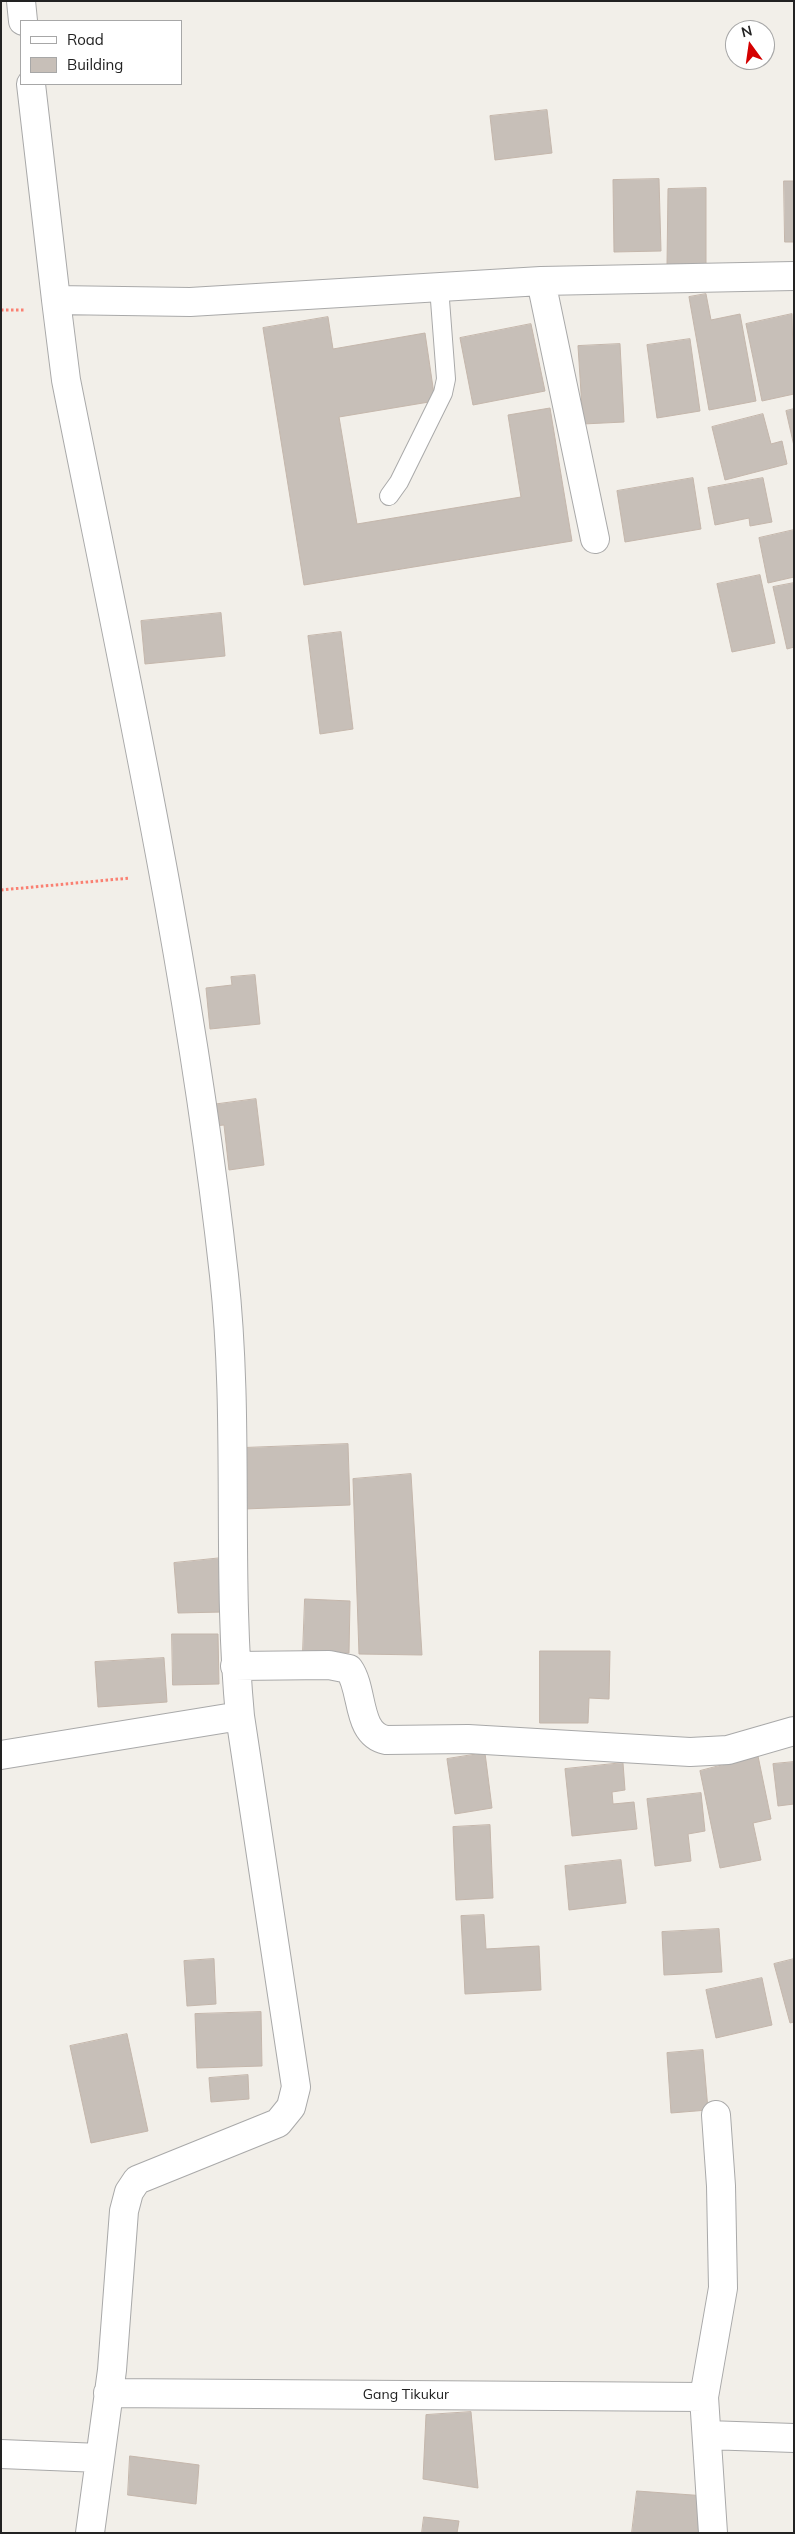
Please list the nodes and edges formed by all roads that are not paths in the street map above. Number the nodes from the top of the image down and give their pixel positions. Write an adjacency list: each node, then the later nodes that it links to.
1 (21, 1): 2 (street)
2 (23, 20)
3 (31, 85): 7 (street)
4 (794, 276): 5 (street)
5 (541, 281): 6 (street); 9 (street)
6 (439, 286): 7 (street); 8 (lane)
7 (56, 300): 10 (street)
8 (389, 496)
9 (596, 539)
10 (235, 1666): 11 (street); 12 (street)
11 (240, 1716): 13 (street); 15 (street)
12 (794, 1731)
13 (1, 1755)
14 (716, 2115): 16 (street)
15 (108, 2393): 16 (street, Gang Tikukur); 20 (street)
16 (704, 2398): 17 (street)
17 (707, 2435): 18 (street); 22 (street)
18 (794, 2438)
19 (1, 2454): 20 (street)
20 (100, 2458): 21 (street)
21 (90, 2533)
22 (714, 2533)

